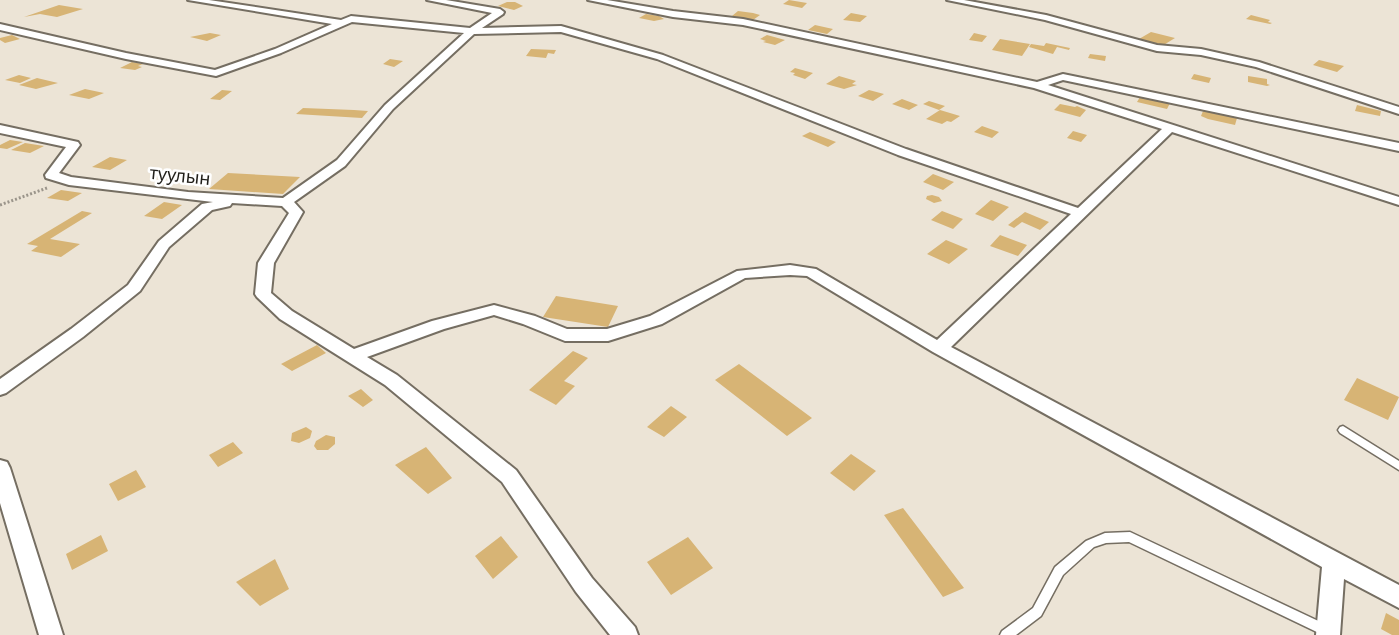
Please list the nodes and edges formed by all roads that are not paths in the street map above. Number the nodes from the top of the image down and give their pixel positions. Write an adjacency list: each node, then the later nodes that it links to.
1 (192, 0): 7 (street)
2 (431, 0): 6 (street)
3 (500, 0): 6 (street)
4 (592, 0): 10 (street)
5 (951, 0): 11 (street)
6 (483, 8): 9 (street)
7 (344, 24): 8 (street); 9 (street)
8 (0, 27)
9 (472, 31): 17 (street); 18 (street)
10 (1037, 85): 12 (street); 14 (street)
11 (1399, 111)
12 (1170, 128): 16 (street); 18 (street)
13 (0, 129): 15 (street, туулын)
14 (1399, 147)
15 (242, 199): 17 (street, туулын); 21 (street)
16 (1399, 201)
17 (286, 202): 20 (street)
18 (1081, 213): 19 (street)
19 (939, 348): 20 (street); 25 (street)
20 (353, 356): 29 (street)
21 (0, 388)
22 (1344, 430): 23 (lane)
23 (1399, 466)
24 (0, 468): 28 (street)
25 (1334, 561): 26 (street); 27 (street)
26 (1399, 597)
27 (1328, 633): 30 (lane)
28 (51, 635)
29 (626, 635)
30 (1006, 635)

